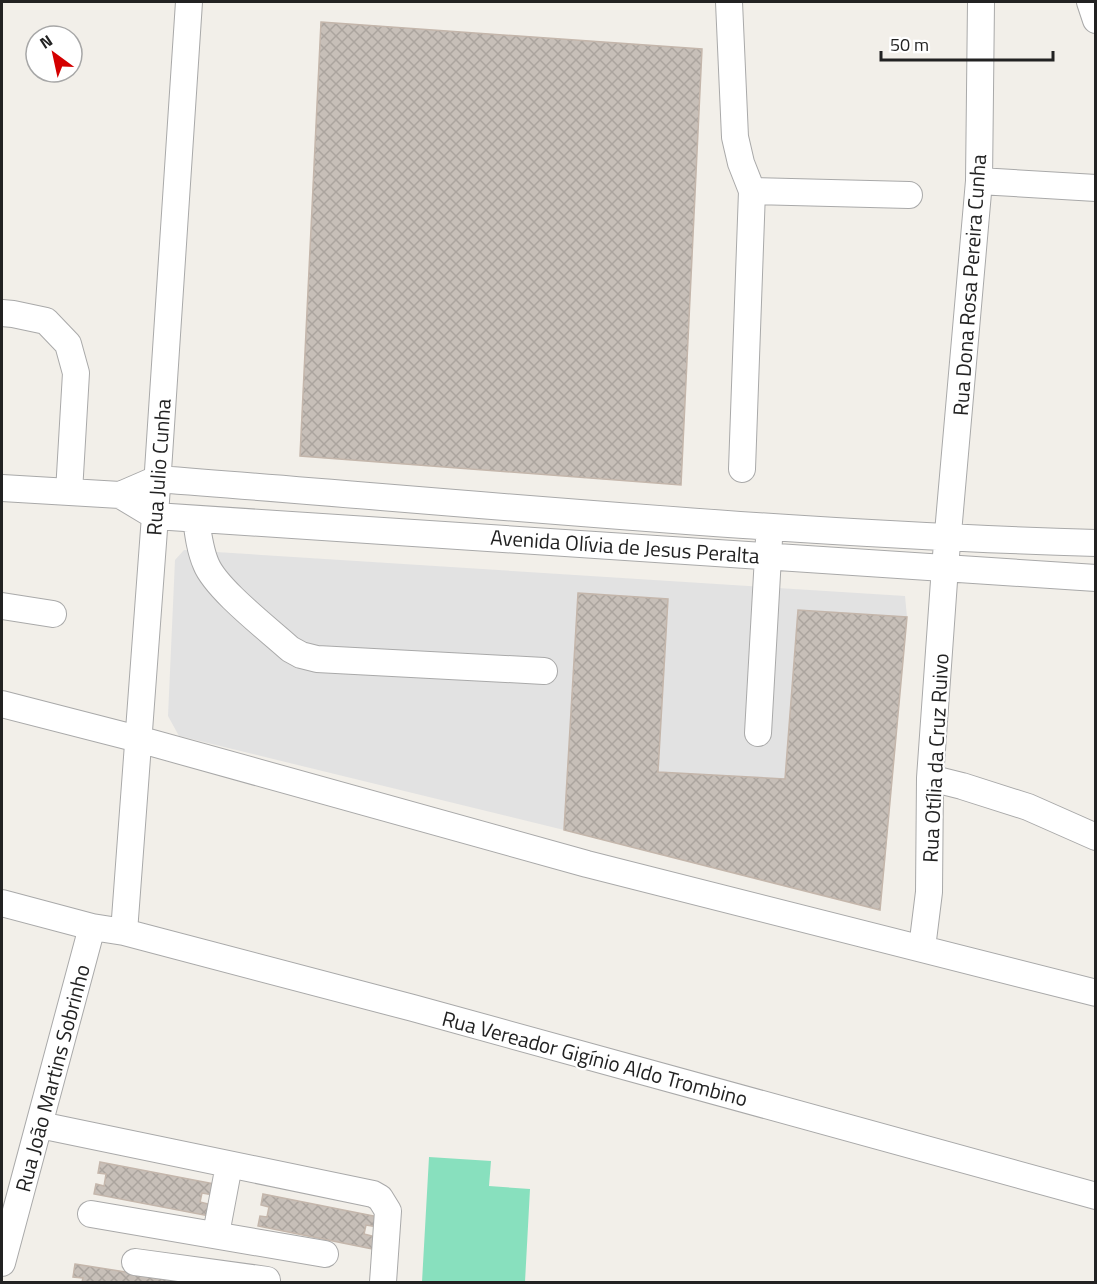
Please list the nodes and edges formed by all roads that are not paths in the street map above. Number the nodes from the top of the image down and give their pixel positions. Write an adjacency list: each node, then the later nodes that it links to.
1 (189, 2): 12 (street, Rua Julio Cunha)
2 (729, 2): 8 (street)
3 (981, 2): 6 (street, Rua Dona Rosa Pereira Cunha)
4 (1090, 2): 5 (street)
5 (1095, 20)
6 (979, 181): 7 (street); 19 (street, Rua Dona Rosa Pereira Cunha)
7 (1095, 188)
8 (752, 191): 9 (street); 11 (street)
9 (909, 195)
10 (2, 313): 14 (street)
11 (742, 469)
12 (158, 479): 15 (street); 16 (street, Rua Julio Cunha); 18 (street, Avenida Olívia de Jesus Peralta)
13 (2, 488): 14 (street)
14 (69, 492): 15 (street)
15 (120, 495): 16 (street)
16 (155, 516): 17 (street, Avenida Olívia de Jesus Peralta); 29 (street, Rua Julio Cunha)
17 (196, 519): 21 (street, Avenida Olívia de Jesus Peralta); 26 (street)
18 (769, 527): 19 (street, Avenida Olívia de Jesus Peralta); 21 (street)
19 (948, 539): 20 (street, Avenida Olívia de Jesus Peralta); 22 (street, Rua Dona Rosa Pereira Cunha)
20 (1095, 543)
21 (769, 555): 22 (street, Avenida Olívia de Jesus Peralta); 28 (street)
22 (945, 567): 23 (street, Avenida Olívia de Jesus Peralta); 30 (street, Rua Otília da Cruz Ruivo)
23 (1095, 578)
24 (2, 606): 25 (street)
25 (53, 614)
26 (544, 671)
27 (2, 704): 29 (street)
28 (758, 733)
29 (138, 739): 34 (street, Rua Julio Cunha); 35 (street)
30 (930, 778): 31 (street); 35 (street, Rua Otília da Cruz Ruivo)
31 (1095, 837)
32 (2, 903): 33 (street, Rua Vereador Gigínio Aldo Trombino)
33 (92, 927): 34 (street, Rua Vereador Gigínio Aldo Trombino); 37 (street, Rua João Martins Sobrinho)
34 (124, 932): 39 (street, Rua Vereador Gigínio Aldo Trombino)
35 (922, 948): 36 (street)
36 (1095, 993)
37 (40, 1125): 38 (street); 44 (street, Rua João Martins Sobrinho)
38 (229, 1165): 41 (street); 47 (street)
39 (1095, 1196)
40 (91, 1214): 41 (street)
41 (216, 1234): 42 (street)
42 (325, 1254)
43 (135, 1262): 45 (street)
44 (2, 1263)
45 (203, 1277): 46 (street)
46 (267, 1280)
47 (383, 1282)

